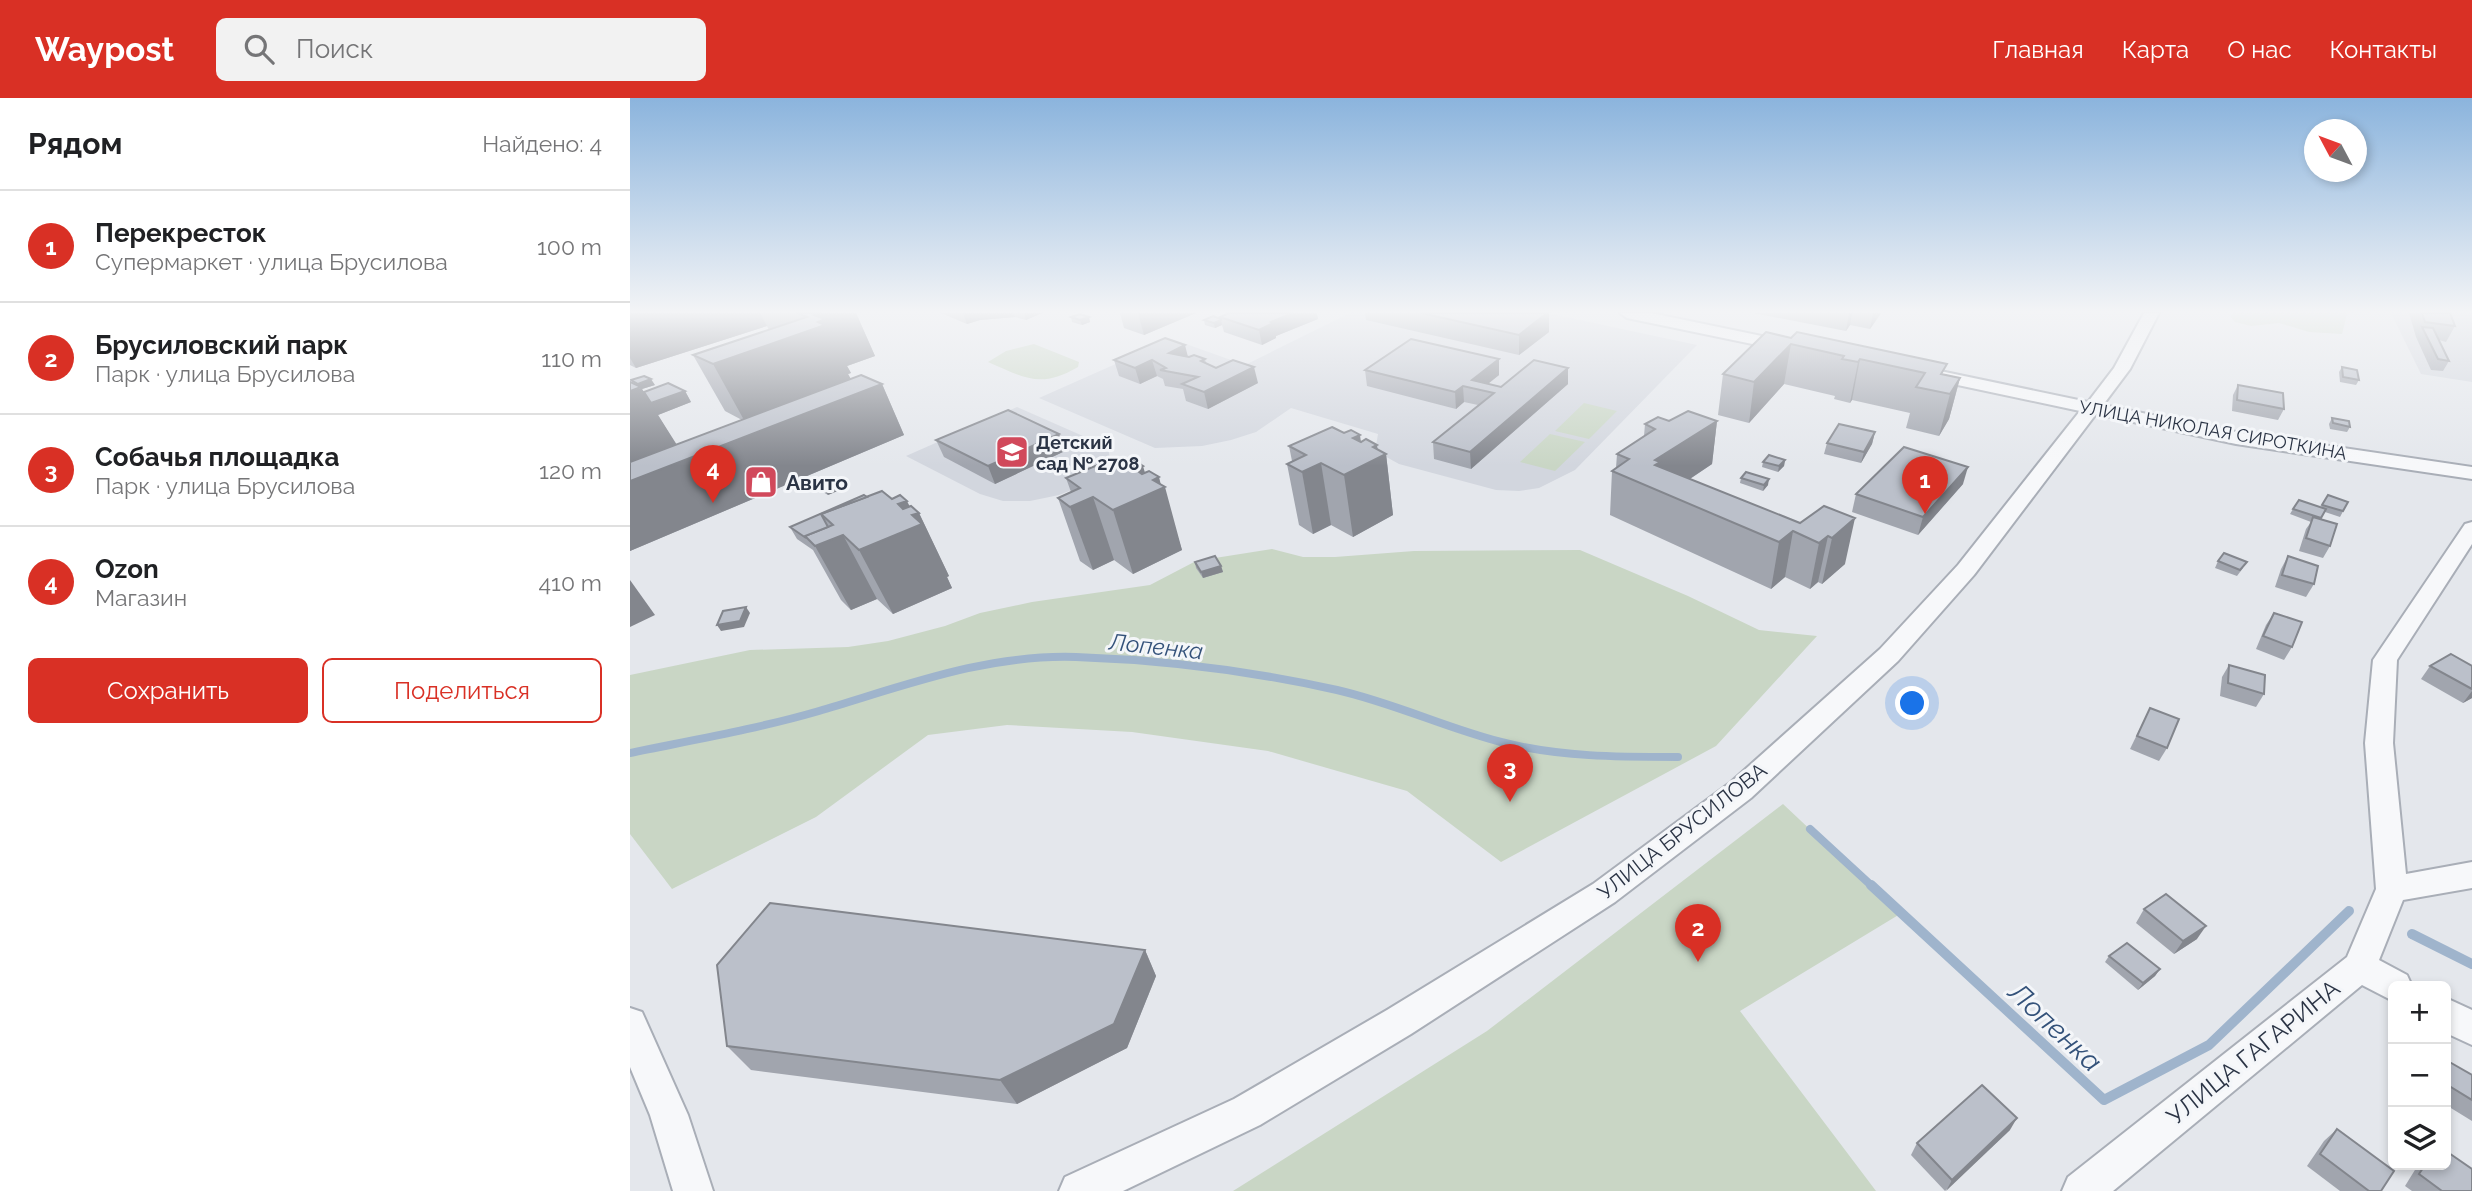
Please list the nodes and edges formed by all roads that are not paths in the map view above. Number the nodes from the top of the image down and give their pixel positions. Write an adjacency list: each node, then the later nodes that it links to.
1 (2125, 364): 3 (street, УЛИЦА БРУСИЛОВА)
2 (1912, 370): 3 (street, УЛИЦА НИКОЛАЯ СИРОТКИНА)
3 (2092, 408): 4 (street, УЛИЦА НИКОЛАЯ СИРОТКИНА); 14 (street, УЛИЦА БРУСИЛОВА)
4 (2472, 473)
5 (2472, 528): 7 (street, УЛИЦА ГАГАРИНА)
6 (2472, 875): 7 (street)
7 (2392, 889): 8 (street, УЛИЦА ГАГАРИНА)
8 (2359, 967): 9 (street); 15 (street, УЛИЦА ГАГАРИНА)
9 (2388, 982)
10 (2451, 1017): 12 (street)
11 (630, 1024): 13 (street)
12 (2472, 1028)
13 (693, 1191)
14 (1079, 1191)
15 (2082, 1191)

